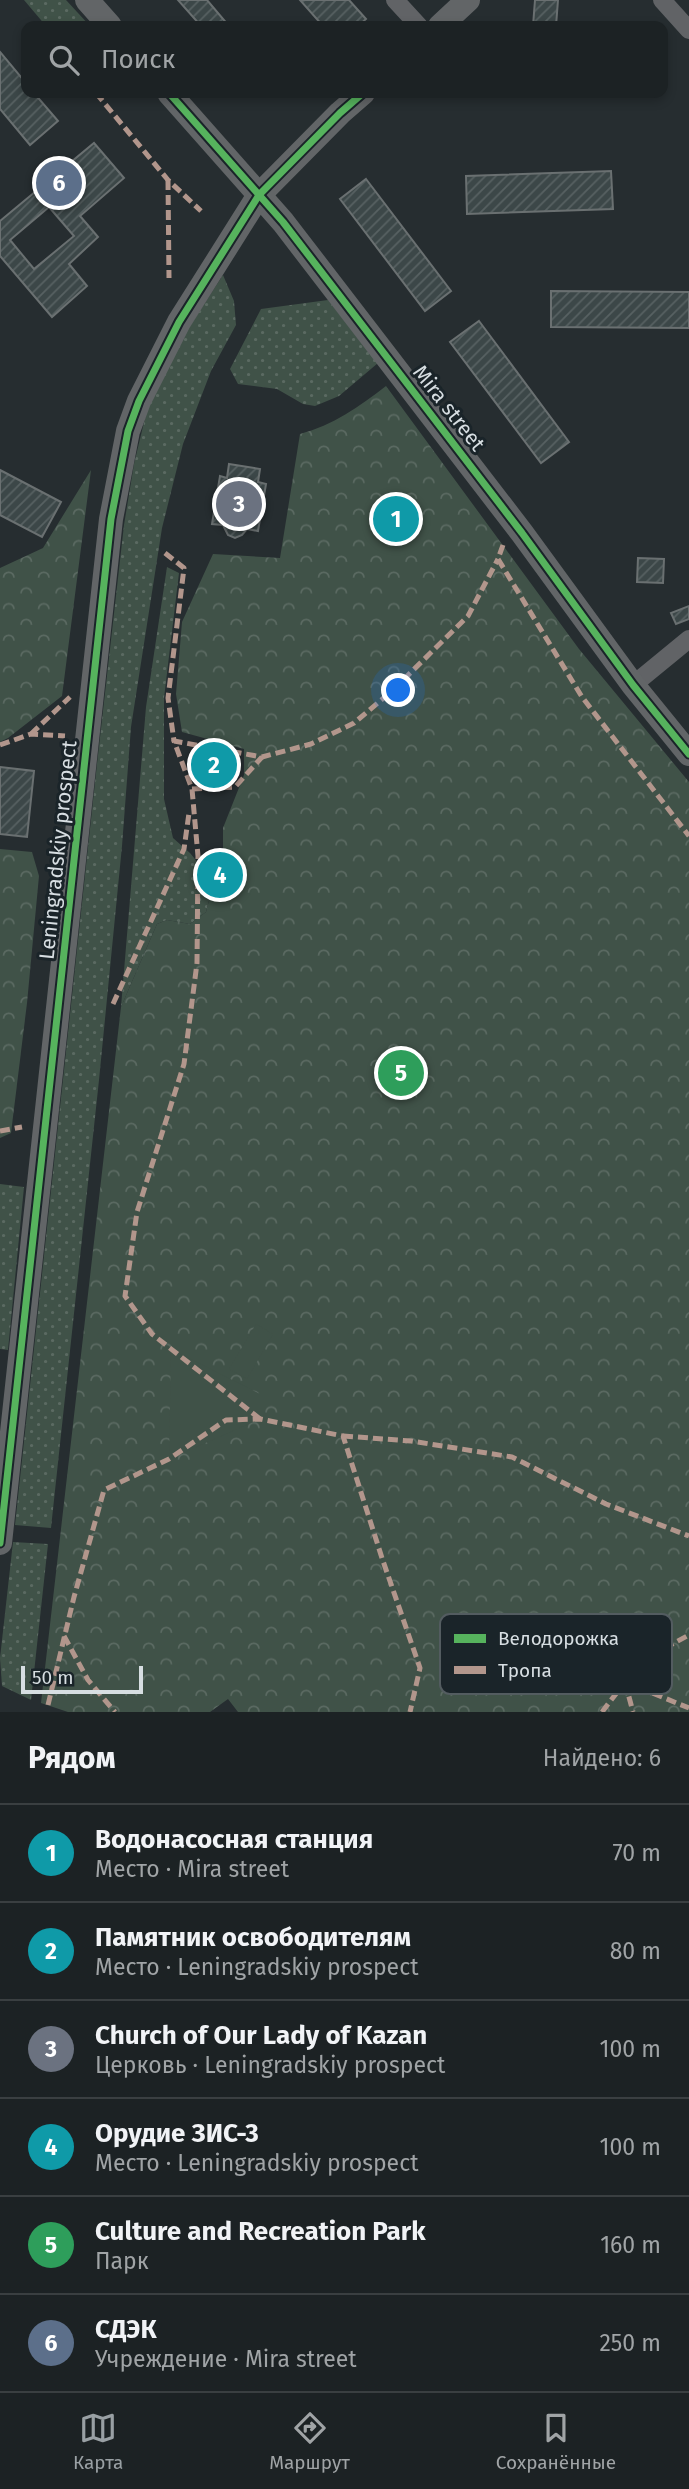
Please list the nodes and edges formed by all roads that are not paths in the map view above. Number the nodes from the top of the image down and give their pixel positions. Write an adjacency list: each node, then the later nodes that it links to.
1 (86, 0): 5 (street)
2 (394, 0): 6 (street)
3 (468, 0): 7 (street)
4 (663, 0): 8 (street)
5 (105, 21)
6 (414, 21)
7 (445, 21)
8 (689, 30)
9 (173, 98): 11 (street, Mira street)
10 (357, 98): 11 (street, Leningradskiy prospect)
11 (259, 195): 13 (street, Mira street); 15 (street, Leningradskiy prospect)
12 (689, 639): 13 (street)
13 (633, 685): 14 (street, Mira street)
14 (689, 754)
15 (0, 1543)

